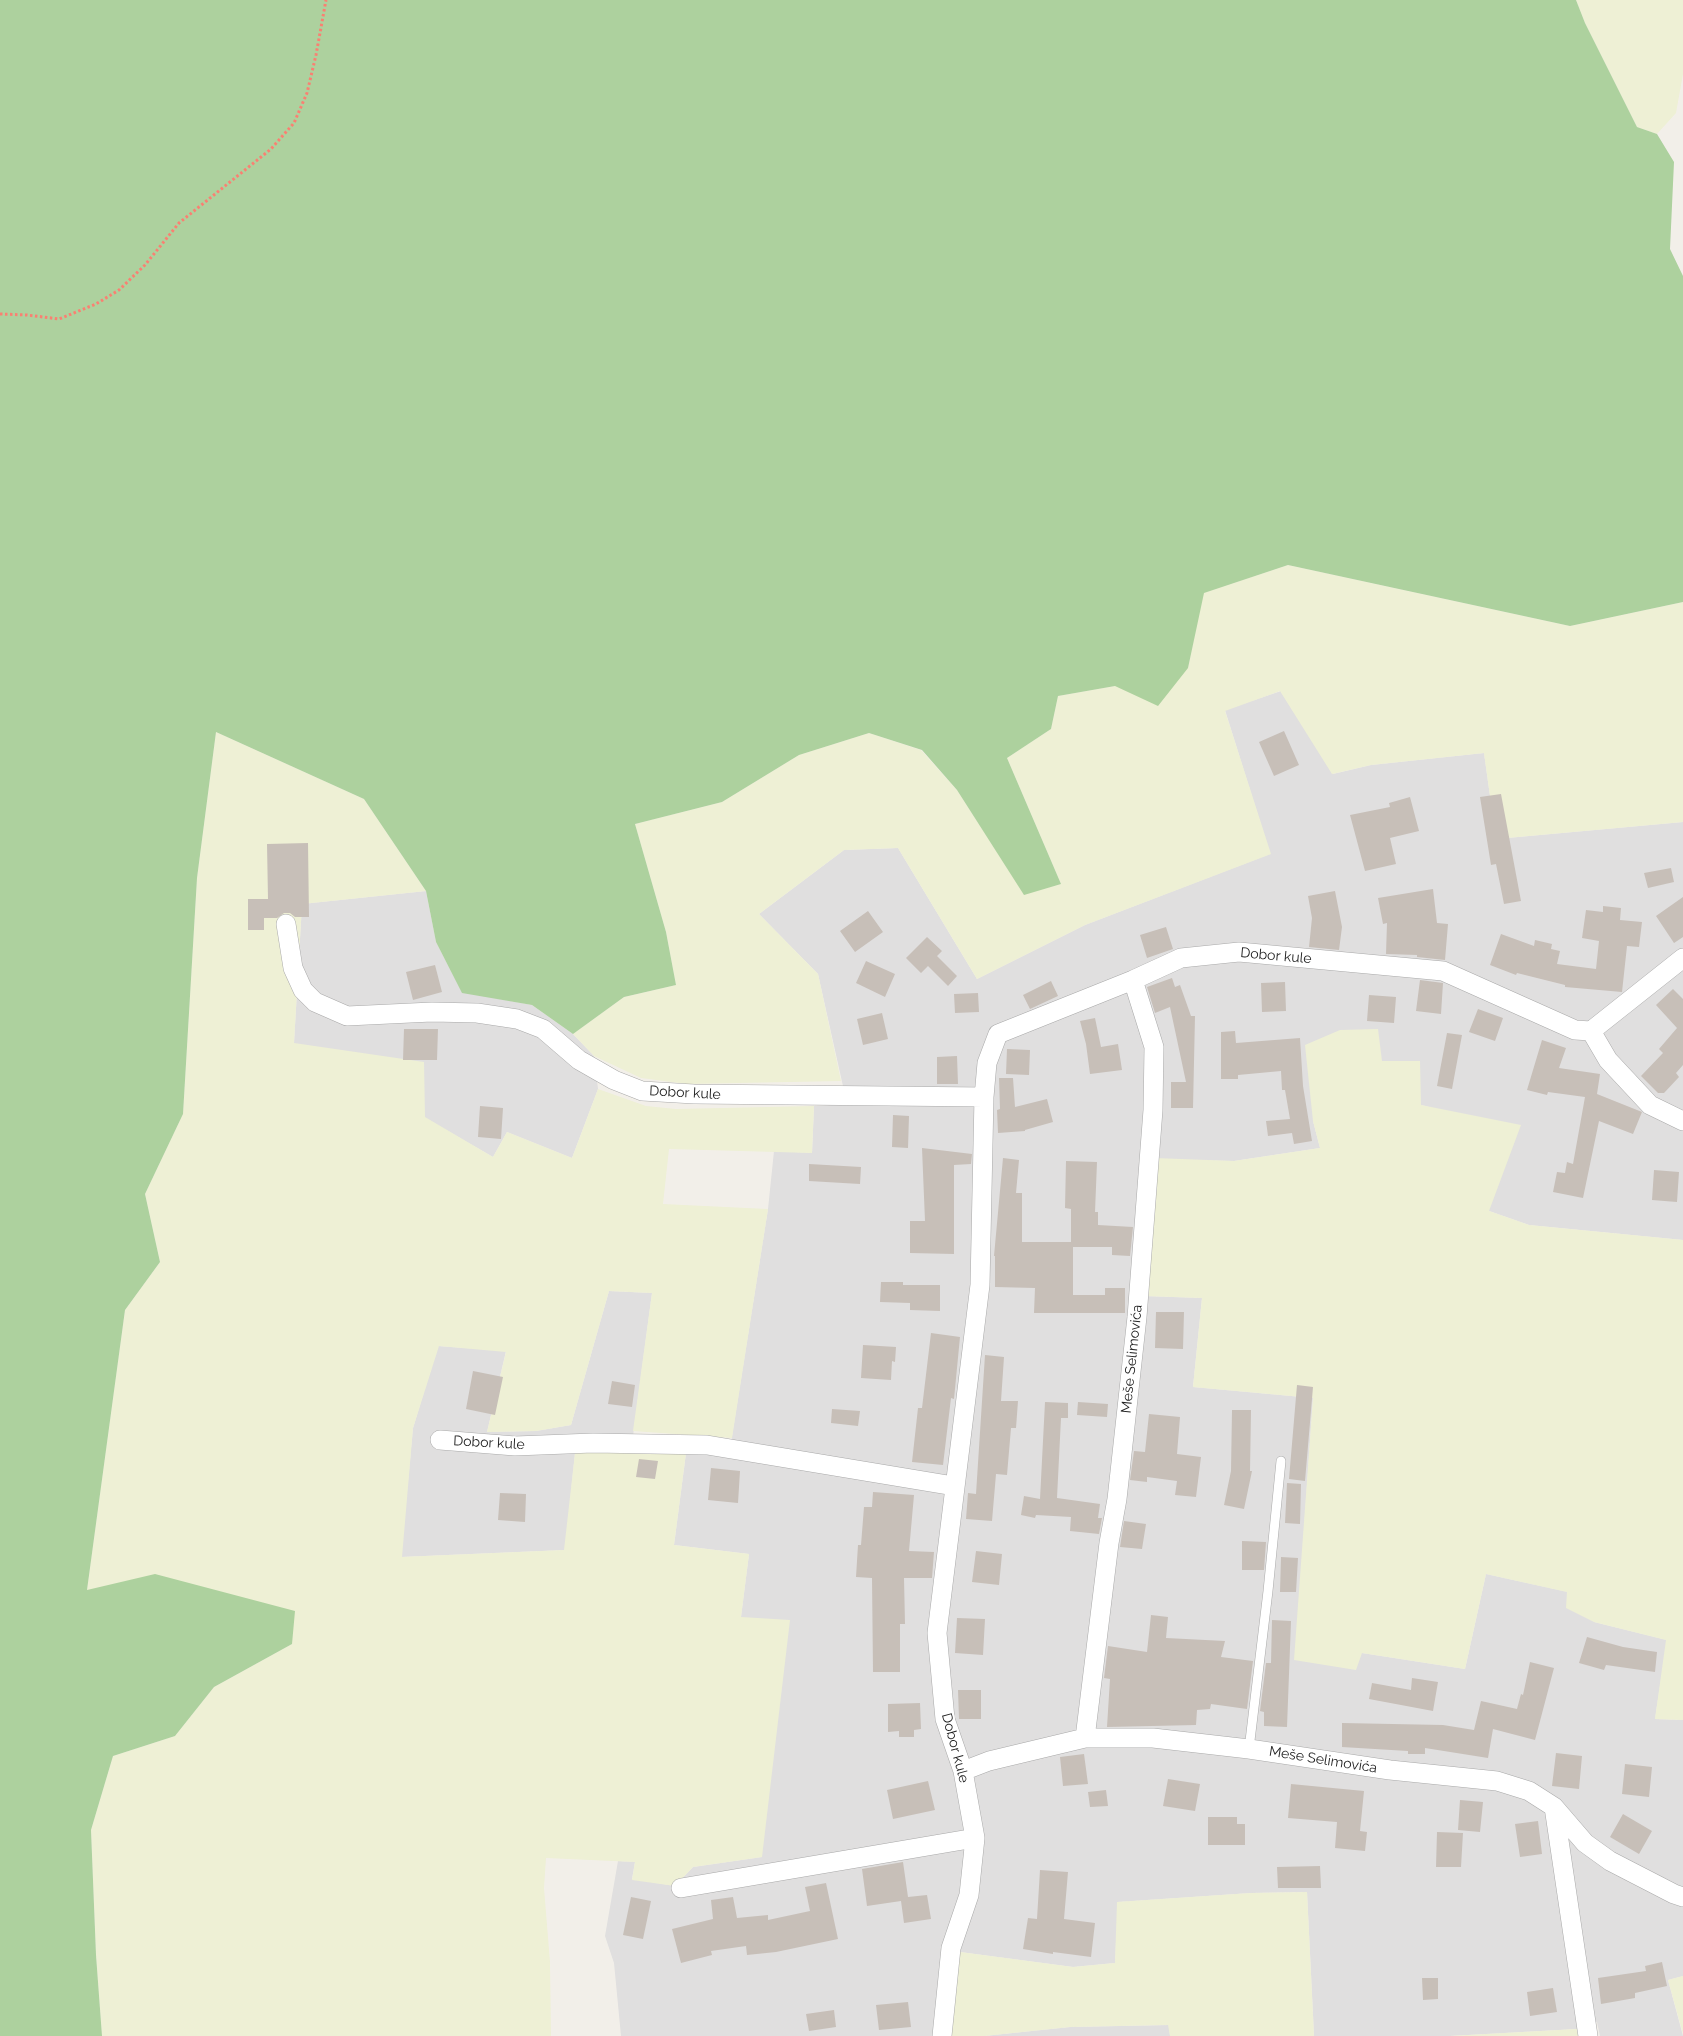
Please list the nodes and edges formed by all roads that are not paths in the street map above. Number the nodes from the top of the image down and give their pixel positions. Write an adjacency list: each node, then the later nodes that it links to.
1 (286, 924): 5 (street, Dobor kule)
2 (1683, 958): 4 (street)
3 (1133, 980): 4 (street, Dobor kule); 5 (street, Dobor kule); 10 (street, Meše Selimovića)
4 (1591, 1031): 6 (street)
5 (984, 1097): 9 (street, Dobor kule)
6 (1683, 1121)
7 (440, 1440): 9 (street, Dobor kule)
8 (1281, 1460): 11 (lane)
9 (954, 1486): 12 (street, Dobor kule)
10 (1085, 1738): 11 (street, Meše Selimovića); 12 (street, Meše Selimovića)
11 (1249, 1749): 13 (street, Meše Selimovića)
12 (963, 1771): 14 (street, Dobor kule)
13 (1554, 1807): 16 (street, Meše Selimovića); 18 (street)
14 (975, 1838): 15 (street); 17 (street, Dobor kule)
15 (681, 1888)
16 (1683, 1897)
17 (942, 2036)
18 (1588, 2036)

